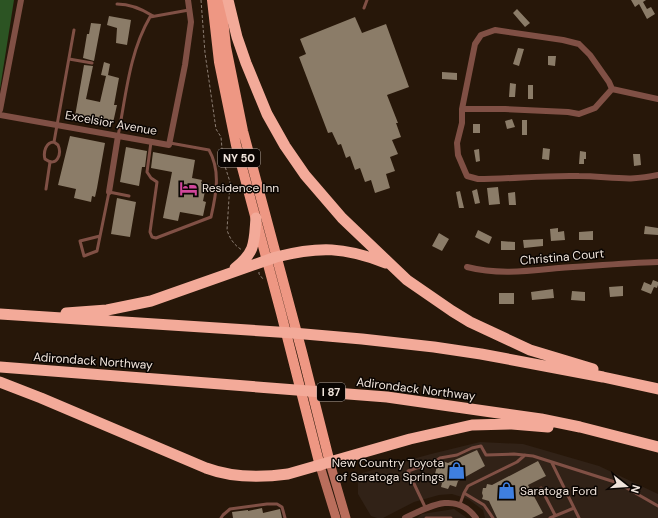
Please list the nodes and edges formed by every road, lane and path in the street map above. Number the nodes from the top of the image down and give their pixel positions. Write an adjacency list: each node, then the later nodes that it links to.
1 (21, 0): 18 (street)
2 (188, 0): 10 (street, Excelsior Avenue)
3 (201, 0): 32 (path)
4 (212, 0): 30 (highway, NY 50)
5 (221, 0): 33 (highway, NY 50)
6 (228, 0): 35 (highway)
7 (367, 0): 9 (lane)
8 (117, 4): 11 (lane)
9 (364, 8)
10 (189, 10): 11 (lane); 24 (street, Excelsior Avenue)
11 (153, 16): 21 (lane)
12 (74, 30): 13 (lane)
13 (69, 59): 14 (lane); 20 (lane)
14 (92, 63)
15 (612, 89): 16 (street); 17 (street); 17 (street)
16 (658, 99)
17 (462, 109): 26 (street)
18 (0, 110)
19 (0, 115): 20 (street, Excelsior Avenue)
20 (57, 125): 21 (street, Excelsior Avenue); 22 (lane)
21 (118, 136): 23 (street, Excelsior Avenue); 28 (street)
22 (54, 142): 25 (lane); 25 (lane)
23 (151, 142): 24 (street, Excelsior Avenue); 24 (lane)
24 (170, 142)
25 (50, 162): 27 (lane)
26 (658, 175)
27 (46, 189)
28 (109, 192): 29 (lane); 31 (lane)
29 (129, 196)
30 (256, 218): 32 (highway); 33 (highway, NY 50)
31 (100, 236): 31 (lane)
32 (250, 254): 37 (highway)
33 (267, 260): 35 (highway); 37 (highway); 38 (path); 47 (highway, NY 50); 47 (highway, NY 50)
34 (658, 262): 36 (street, Christina Court)
35 (390, 265): 42 (highway)
36 (468, 267)
37 (225, 276): 39 (highway)
38 (264, 280)
39 (5, 314): 42 (highway)
40 (0, 367): 43 (highway, Adirondack Northway / I 87)
41 (0, 382): 47 (highway)
42 (654, 388)
43 (618, 437): 44 (highway, Adirondack Northway / I 87); 47 (highway)
44 (658, 447)
45 (525, 456): 46 (lane); 49 (lane); 53 (lane)
46 (552, 463): 51 (lane); 52 (lane)
47 (325, 464): 57 (main road, NY 50); 58 (main road, NY 50)
48 (541, 488): 54 (lane)
49 (464, 493): 50 (lane); 63 (lane)
50 (460, 504): 53 (street); 62 (street)
51 (658, 506)
52 (574, 508): 54 (lane); 65 (lane)
53 (426, 509): 59 (street)
54 (555, 515): 64 (lane)
55 (220, 518): 56 (lane)
56 (285, 518)
57 (335, 518)
58 (346, 518)
59 (405, 518)
60 (426, 518): 61 (lane)
61 (451, 518)
62 (476, 518)
63 (493, 518)
64 (550, 518)
65 (579, 518)

